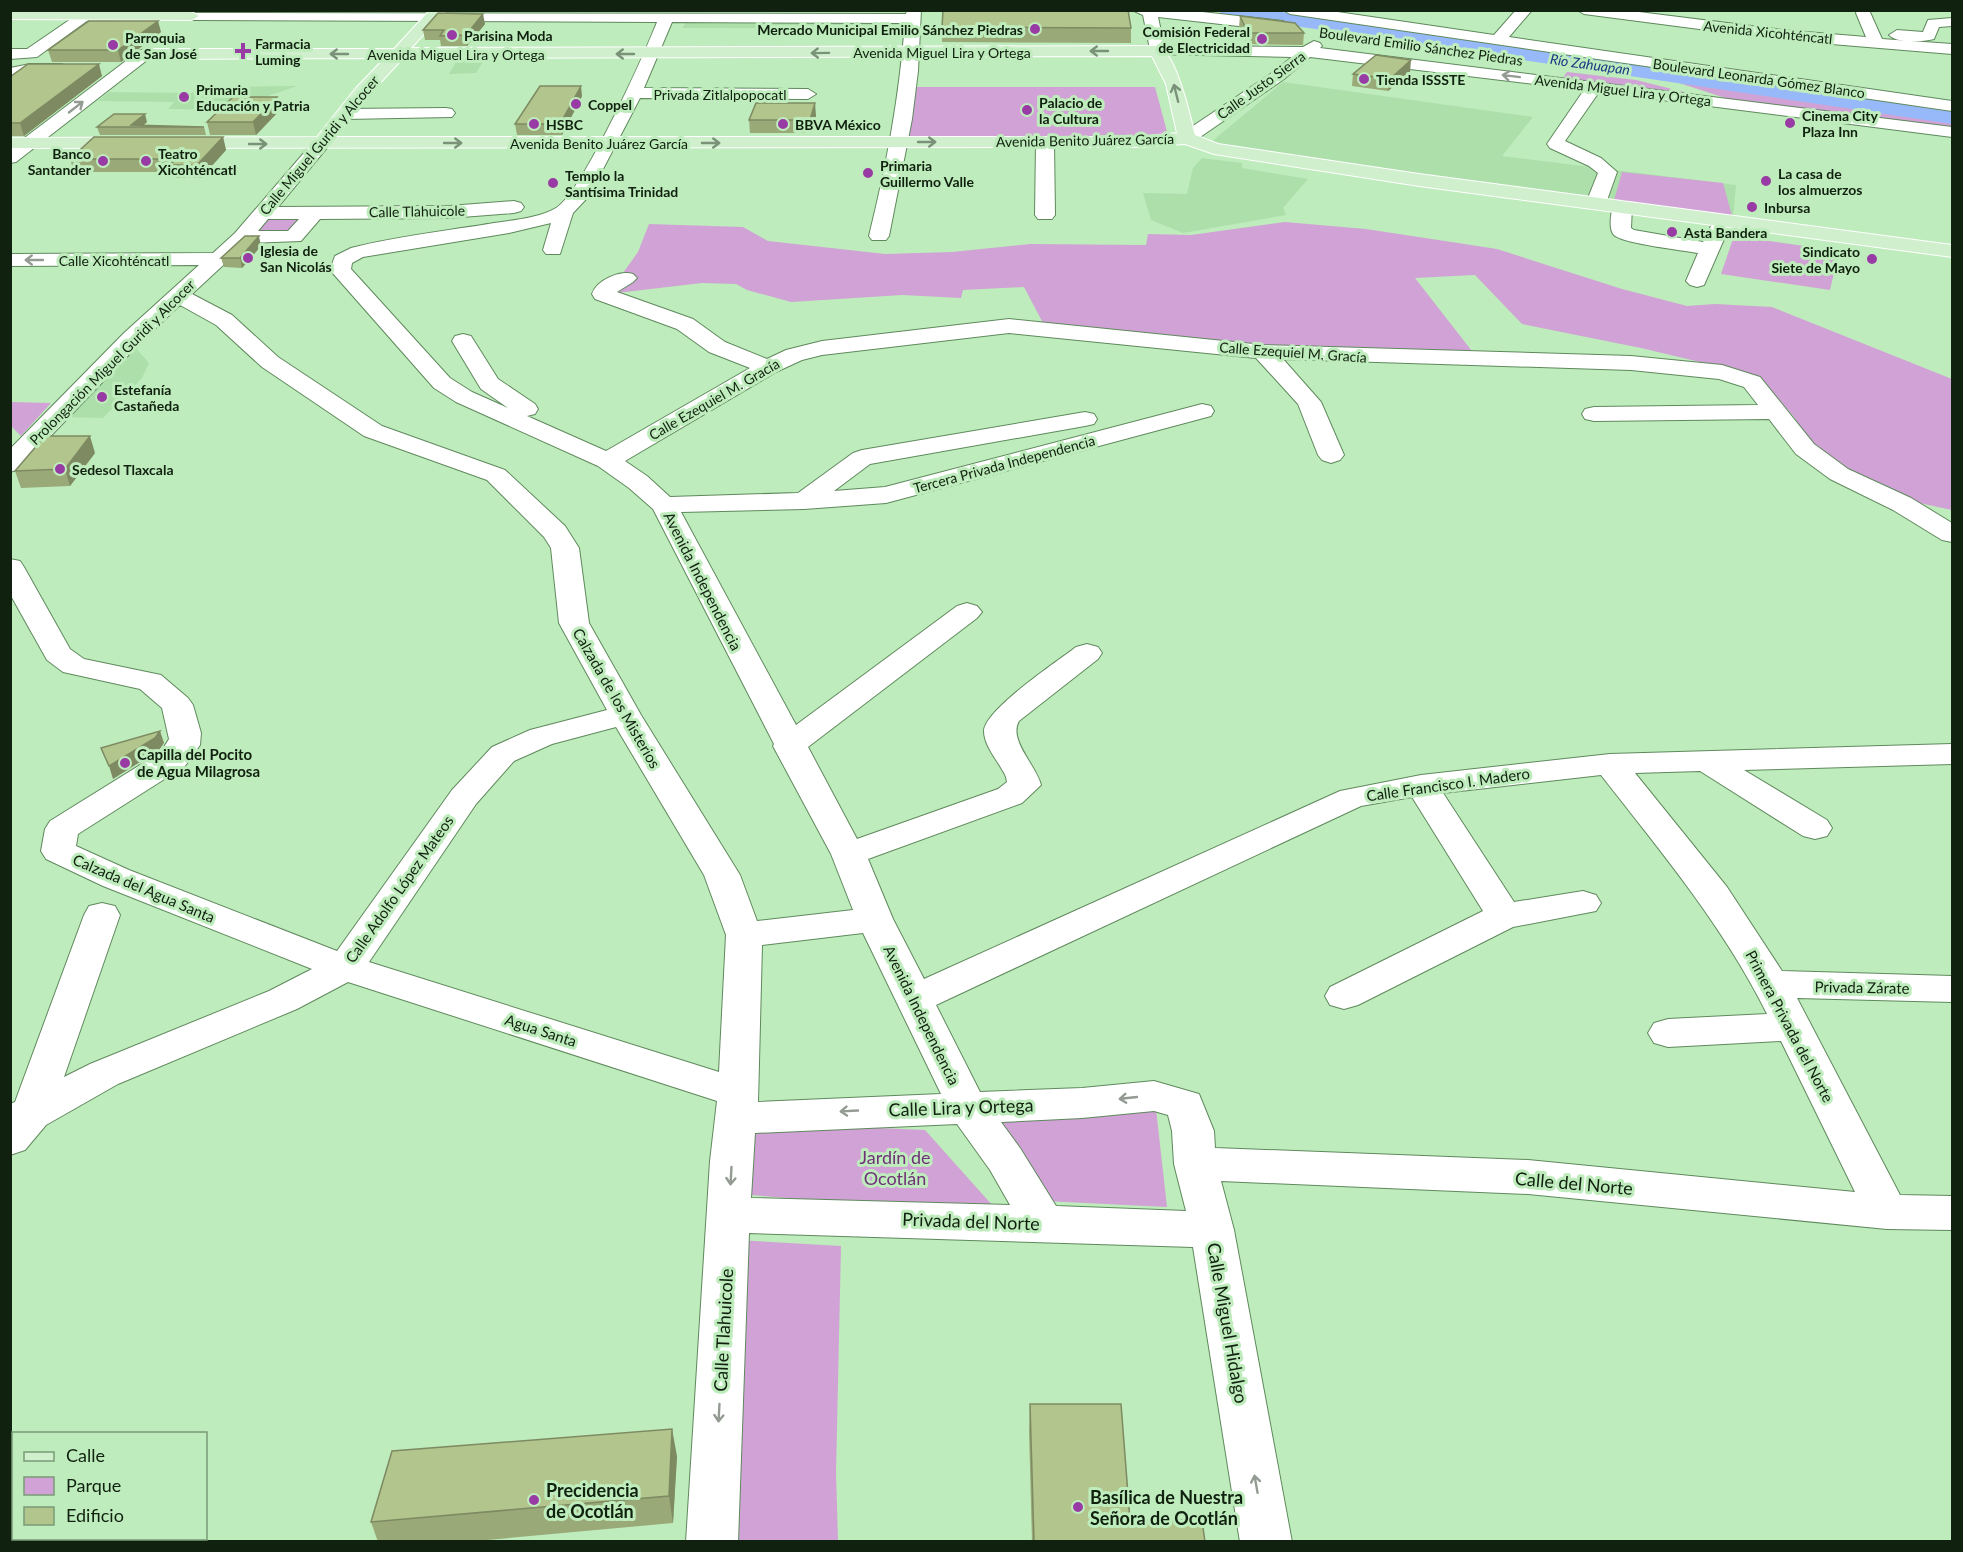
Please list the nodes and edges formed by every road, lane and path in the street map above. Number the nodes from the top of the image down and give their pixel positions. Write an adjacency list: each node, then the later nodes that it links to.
1 (1290, 10): 14 (street)
2 (1525, 10): 16 (street)
3 (1584, 10): 21 (street, Avenida Xicohténcatl)
4 (1144, 11): 14 (street); 24 (street)
5 (92, 13): 6 (main road); 10 (main road); 32 (street)
6 (195, 13): 8 (street); 15 (main road)
7 (1863, 13): 18 (street)
8 (305, 14): 9 (street)
9 (436, 14): 12 (street); 30 (main road, Calle Miguel Guridi y Alcocer)
10 (10, 15)
11 (913, 15): 12 (street); 25 (street)
12 (666, 18): 27 (street)
13 (1953, 22): 17 (street)
14 (1341, 27): 16 (street, Boulevard Leonarda Gómez Blanco); 26 (street, Calle Justo Sierra)
15 (176, 28)
16 (1502, 35): 22 (street); 42 (street, Boulevard Leonarda Gómez Blanco)
17 (1929, 36): 18 (street); 19 (street)
18 (1874, 38): 21 (street, Avenida Xicohténcatl); 23 (street, Avenida Xicohténcatl)
19 (1953, 38)
20 (160, 41): 29 (main road)
21 (1781, 42): 31 (street)
22 (1638, 45)
23 (1953, 49)
24 (1157, 51): 25 (main road, Avenida Miguel Lira y Ortega, one-way to 25); 26 (street, Avenida Miguel Lira y Ortega); 51 (main road, one-way to 24)
25 (912, 52): 27 (main road, Avenida Miguel Lira y Ortega, one-way to 27); 57 (street)
26 (1306, 52): 41 (street, Avenida Miguel Lira y Ortega, one-way to 26); 51 (street, Calle Justo Sierra)
27 (653, 53): 30 (main road, Avenida Miguel Lira y Ortega, one-way to 30); 44 (street)
28 (10, 54): 32 (street)
29 (145, 54): 30 (main road, Avenida Miguel Lira y Ortega, one-way to 29); 37 (street)
30 (397, 54): 48 (main road, Calle Miguel Guridi y Alcocer)
31 (1824, 54)
32 (30, 62): 35 (street); 38 (street); 39 (street)
33 (1783, 65): 42 (street)
34 (1564, 67): 46 (street)
35 (83, 69)
36 (104, 69): 37 (street)
37 (125, 69): 53 (street, one-way to 37)
38 (10, 73)
39 (10, 83)
40 (1916, 85): 43 (street)
41 (1594, 87): 46 (street, Avenida Miguel Lira y Ortega); 61 (street)
42 (1829, 88): 47 (street, Boulevard Leonarda Gómez Blanco)
43 (1953, 90)
44 (632, 93): 45 (street, Privada Zitlalpopocatl); 56 (street)
45 (808, 94)
46 (1735, 104): 50 (street)
47 (1953, 106)
48 (345, 114): 49 (street); 58 (main road, Calle Miguel Guridi y Alcocer)
49 (446, 114)
50 (1953, 132)
51 (1187, 138): 55 (main road, Avenida Benito Juárez García); 60 (main road)
52 (10, 142): 53 (main road, Avenida Benito Juárez García)
53 (30, 142): 58 (main road, Avenida Benito Juárez García, one-way to 58); 59 (street)
54 (1045, 142): 55 (main road, Avenida Benito Juárez García); 57 (main road, Avenida Benito Juárez García, one-way to 54); 66 (street)
55 (1139, 142): 60 (main road)
56 (607, 143): 57 (main road, Avenida Benito Juárez García, one-way to 57); 58 (main road, Avenida Benito Juárez García, one-way to 56); 62 (street)
57 (900, 143): 68 (street)
58 (321, 144): 65 (street, Calle Miguel Guridi y Alcocer)
59 (10, 158)
60 (1417, 183): 61 (main road); 63 (main road)
61 (1596, 203): 63 (main road)
62 (569, 207): 64 (street, Calle Tlahuicole); 70 (street, Avenida Independencia); 73 (street)
63 (1621, 210): 67 (main road); 71 (street)
64 (315, 212): 65 (street, Calle Tlahuicole); 69 (street)
65 (261, 213): 69 (street, Calle Miguel Guridi y Alcocer)
66 (1045, 215)
67 (1721, 223): 71 (street); 74 (main road); 75 (main road)
68 (879, 236)
69 (242, 237): 76 (street, Prolongación Miguel Guridi y Alcocer)
70 (410, 244): 72 (street); 88 (street, Avenida Independencia)
71 (1710, 249): 79 (street)
72 (455, 250)
73 (553, 250)
74 (1953, 251)
75 (1953, 258)
76 (219, 259): 77 (street, Calle Xicohténcatl, one-way to 77); 80 (street, Prolongación Miguel Guridi y Alcocer)
77 (10, 260)
78 (626, 278): 83 (street)
79 (1697, 281)
80 (177, 295): 92 (street, Prolongación Miguel Guridi y Alcocer); 102 (street, Calzada de los Misterios)
81 (463, 341): 88 (street)
82 (1263, 352): 83 (street, Calle Ezequiel M. Gracía); 85 (street, Calle Ezequiel M. Gracía); 90 (street)
83 (768, 367): 91 (street, Calle Ezequiel M. Gracía)
84 (1202, 411): 93 (street, Tercera Privada Independencia)
85 (1776, 412): 86 (street); 95 (street, Calle Ezequiel M. Gracía)
86 (1594, 414)
87 (1085, 419): 89 (street, Tercera Privada Independencia)
88 (531, 427): 91 (street, Avenida Independencia)
89 (942, 444): 93 (street); 94 (street, Tercera Privada Independencia)
90 (1332, 455)
91 (607, 461): 96 (street, Avenida Independencia)
92 (10, 464)
93 (962, 475): 94 (street, Tercera Privada Independencia)
94 (804, 501): 96 (street, Tercera Privada Independencia)
95 (1902, 504): 97 (street); 98 (street, Calle Ezequiel M. Gracía)
96 (664, 505): 103 (street, Avenida Independencia)
97 (1953, 514)
98 (1953, 534)
99 (10, 567): 115 (street, Calzada del Agua Santa)
100 (967, 612): 103 (street)
101 (1087, 653): 109 (street)
102 (625, 715): 114 (street, Calzada de los Misterios); 115 (street, Calle Adolfo López Mateos)
103 (789, 746): 109 (street, Avenida Independencia)
104 (1953, 754): 105 (street, Calle Francisco I. Madero)
105 (1706, 761): 106 (street, Calle Francisco I. Madero); 108 (street)
106 (1610, 764): 107 (street, Calle Francisco I. Madero); 116 (street, Primera Privada del Norte)
107 (1421, 784): 112 (street); 119 (street, Calle Francisco I. Madero)
108 (1815, 828)
109 (848, 854): 113 (street, Avenida Independencia)
110 (1583, 903): 112 (street)
111 (102, 915): 125 (street, Calle Adolfo López Mateos)
112 (1504, 916): 118 (street)
113 (875, 919): 114 (street); 119 (street, Avenida Independencia)
114 (744, 935): 122 (street, Calzada de los Misterios)
115 (345, 968): 122 (street, Agua Santa); 125 (street, Calle Adolfo López Mateos)
116 (1771, 984): 117 (street, Privada Zárate); 120 (street, Primera Privada del Norte)
117 (1953, 989)
118 (1344, 996)
119 (915, 999): 124 (street, Avenida Independencia)
120 (1793, 1027): 121 (street); 127 (street, Primera Privada del Norte)
121 (1668, 1033)
122 (736, 1105): 124 (street, Calle Lira y Ortega, one-way to 122); 129 (street, Calle Tlahuicole, one-way to 129)
123 (1185, 1105): 124 (street, Calle Lira y Ortega, one-way to 124); 126 (street, Calle Miguel Hidalgo)
124 (968, 1106): 130 (street, Avenida Independencia)
125 (17, 1124)
126 (1195, 1164): 127 (street, Calle del Norte); 131 (street, Calle Miguel Hidalgo)
127 (1887, 1212): 128 (street, Calle del Norte)
128 (1953, 1213)
129 (729, 1215): 130 (street, Privada del Norte); 132 (street, Calle Tlahuicole, one-way to 132)
130 (1043, 1223): 131 (street, Privada del Norte)
131 (1212, 1230): 133 (street, Calle Miguel Hidalgo, one-way to 131)
132 (712, 1542)
133 (1266, 1542)

